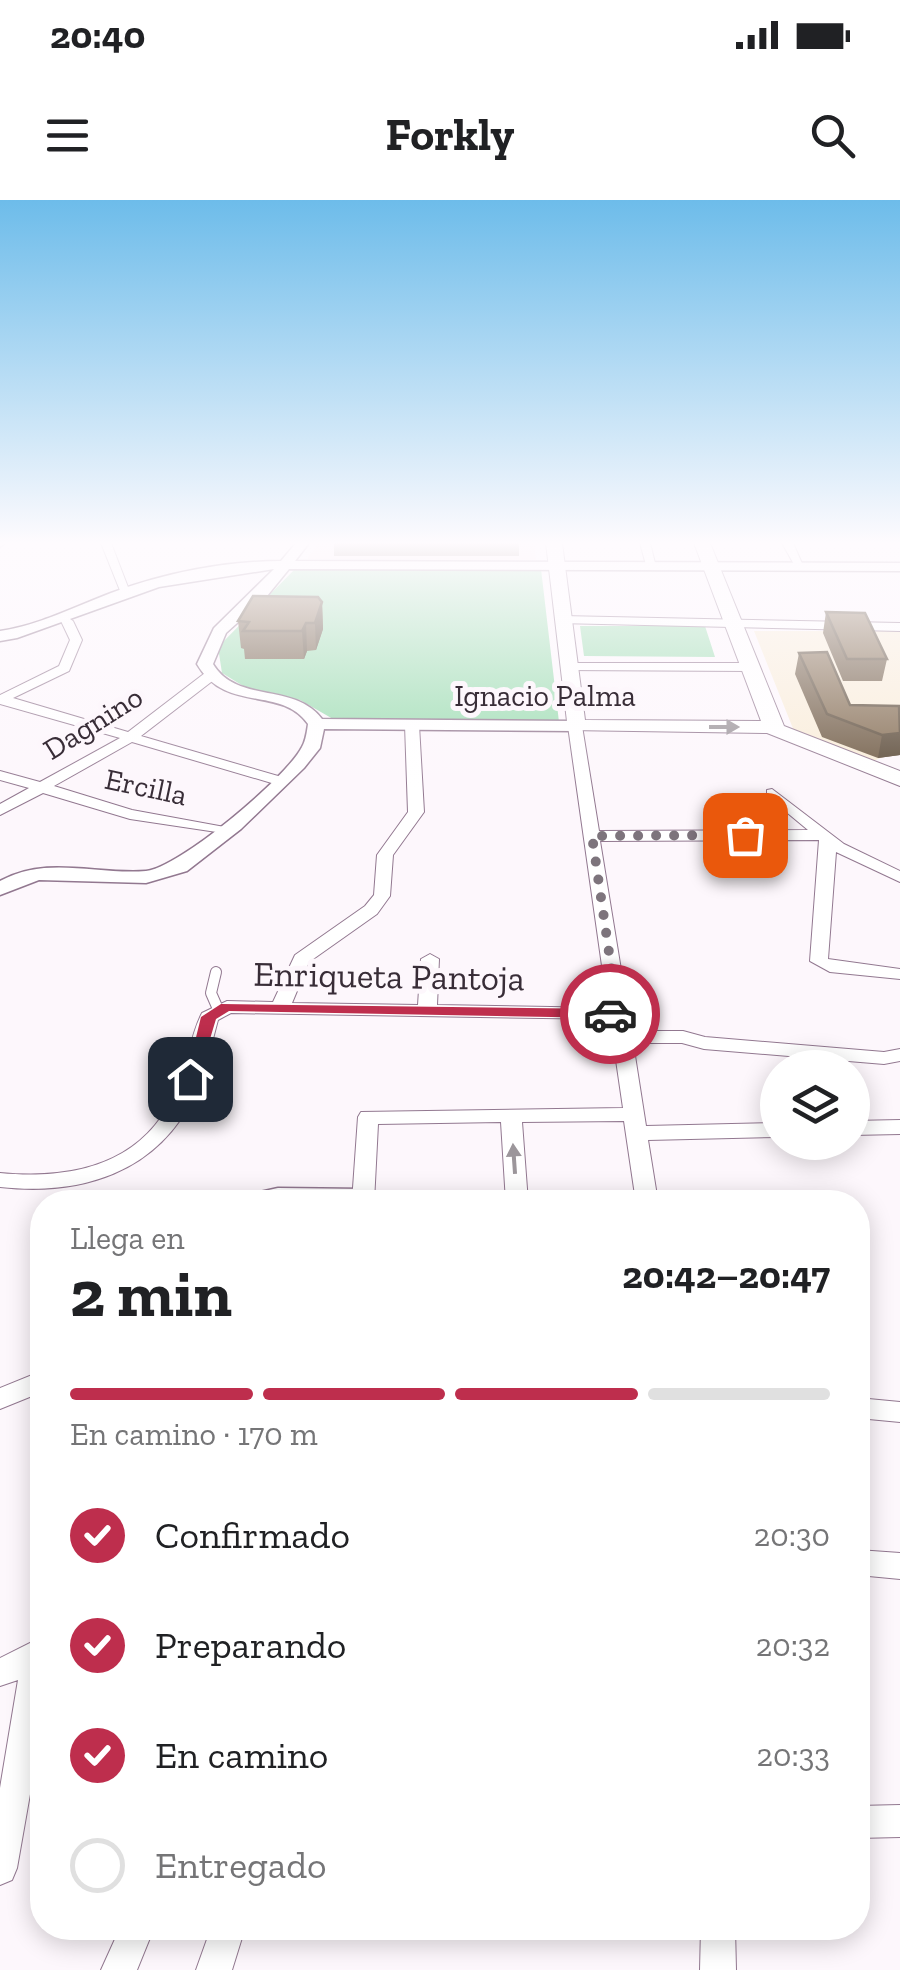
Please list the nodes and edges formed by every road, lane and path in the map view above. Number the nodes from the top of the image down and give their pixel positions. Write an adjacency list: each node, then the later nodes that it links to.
1 (46, 626): 8 (street)
2 (70, 626): 12 (street)
3 (224, 626): 11 (street)
4 (563, 626): 10 (main road)
5 (734, 626): 9 (main road)
6 (867, 626): 7 (street)
7 (900, 626)
8 (0, 636)
9 (750, 667): 10 (street); 16 (main road)
10 (567, 668): 15 (main road)
11 (210, 676): 13 (street); 17 (street, Dagnino)
12 (1, 699): 17 (street)
13 (317, 724): 14 (street, Ignacio Palma); 20 (street)
14 (412, 725): 15 (street, Ignacio Palma); 32 (street)
15 (575, 726): 16 (main road, Ignacio Palma, one-way to 16); 25 (street)
16 (773, 727): 19 (main road)
17 (131, 737): 20 (street); 21 (street, Dagnino)
18 (0, 775): 21 (street, Ercilla)
19 (900, 779)
20 (280, 781): 24 (street)
21 (38, 788): 23 (street, Dagnino); 24 (street, Ercilla)
22 (772, 793): 26 (street)
23 (0, 810)
24 (224, 831): 28 (street)
25 (592, 836): 26 (street); 35 (street)
26 (825, 838): 27 (street); 31 (street)
27 (900, 877)
28 (0, 888)
29 (430, 959): 34 (street)
30 (216, 972): 33 (lane)
31 (900, 974)
32 (281, 1006): 33 (street, Enriqueta Pantoja); 34 (street, Enriqueta Pantoja)
33 (218, 1009): 43 (street)
34 (427, 1010): 35 (street, Enriqueta Pantoja)
35 (618, 1014): 36 (street)
36 (623, 1042): 37 (street); 39 (street)
37 (900, 1056)
38 (511, 1115): 39 (street); 44 (street); 45 (street, one-way to 38)
39 (635, 1124): 42 (street); 46 (street)
40 (900, 1127): 41 (street)
41 (870, 1128)
42 (760, 1129)
43 (0, 1180)
44 (364, 1190)
45 (516, 1190)
46 (645, 1190)
47 (30, 1386): 48 (street)
48 (0, 1399)
49 (870, 1409): 50 (street)
50 (900, 1412)
51 (870, 1564): 52 (street)
52 (900, 1566)
53 (30, 1657): 54 (street)
54 (0, 1672)
55 (30, 1716): 58 (street)
56 (900, 1821): 57 (street)
57 (870, 1822)
58 (0, 1868)
59 (132, 1940): 62 (street)
60 (224, 1940): 63 (street)
61 (718, 1940): 64 (street)
62 (119, 1970)
63 (214, 1970)
64 (718, 1970)

